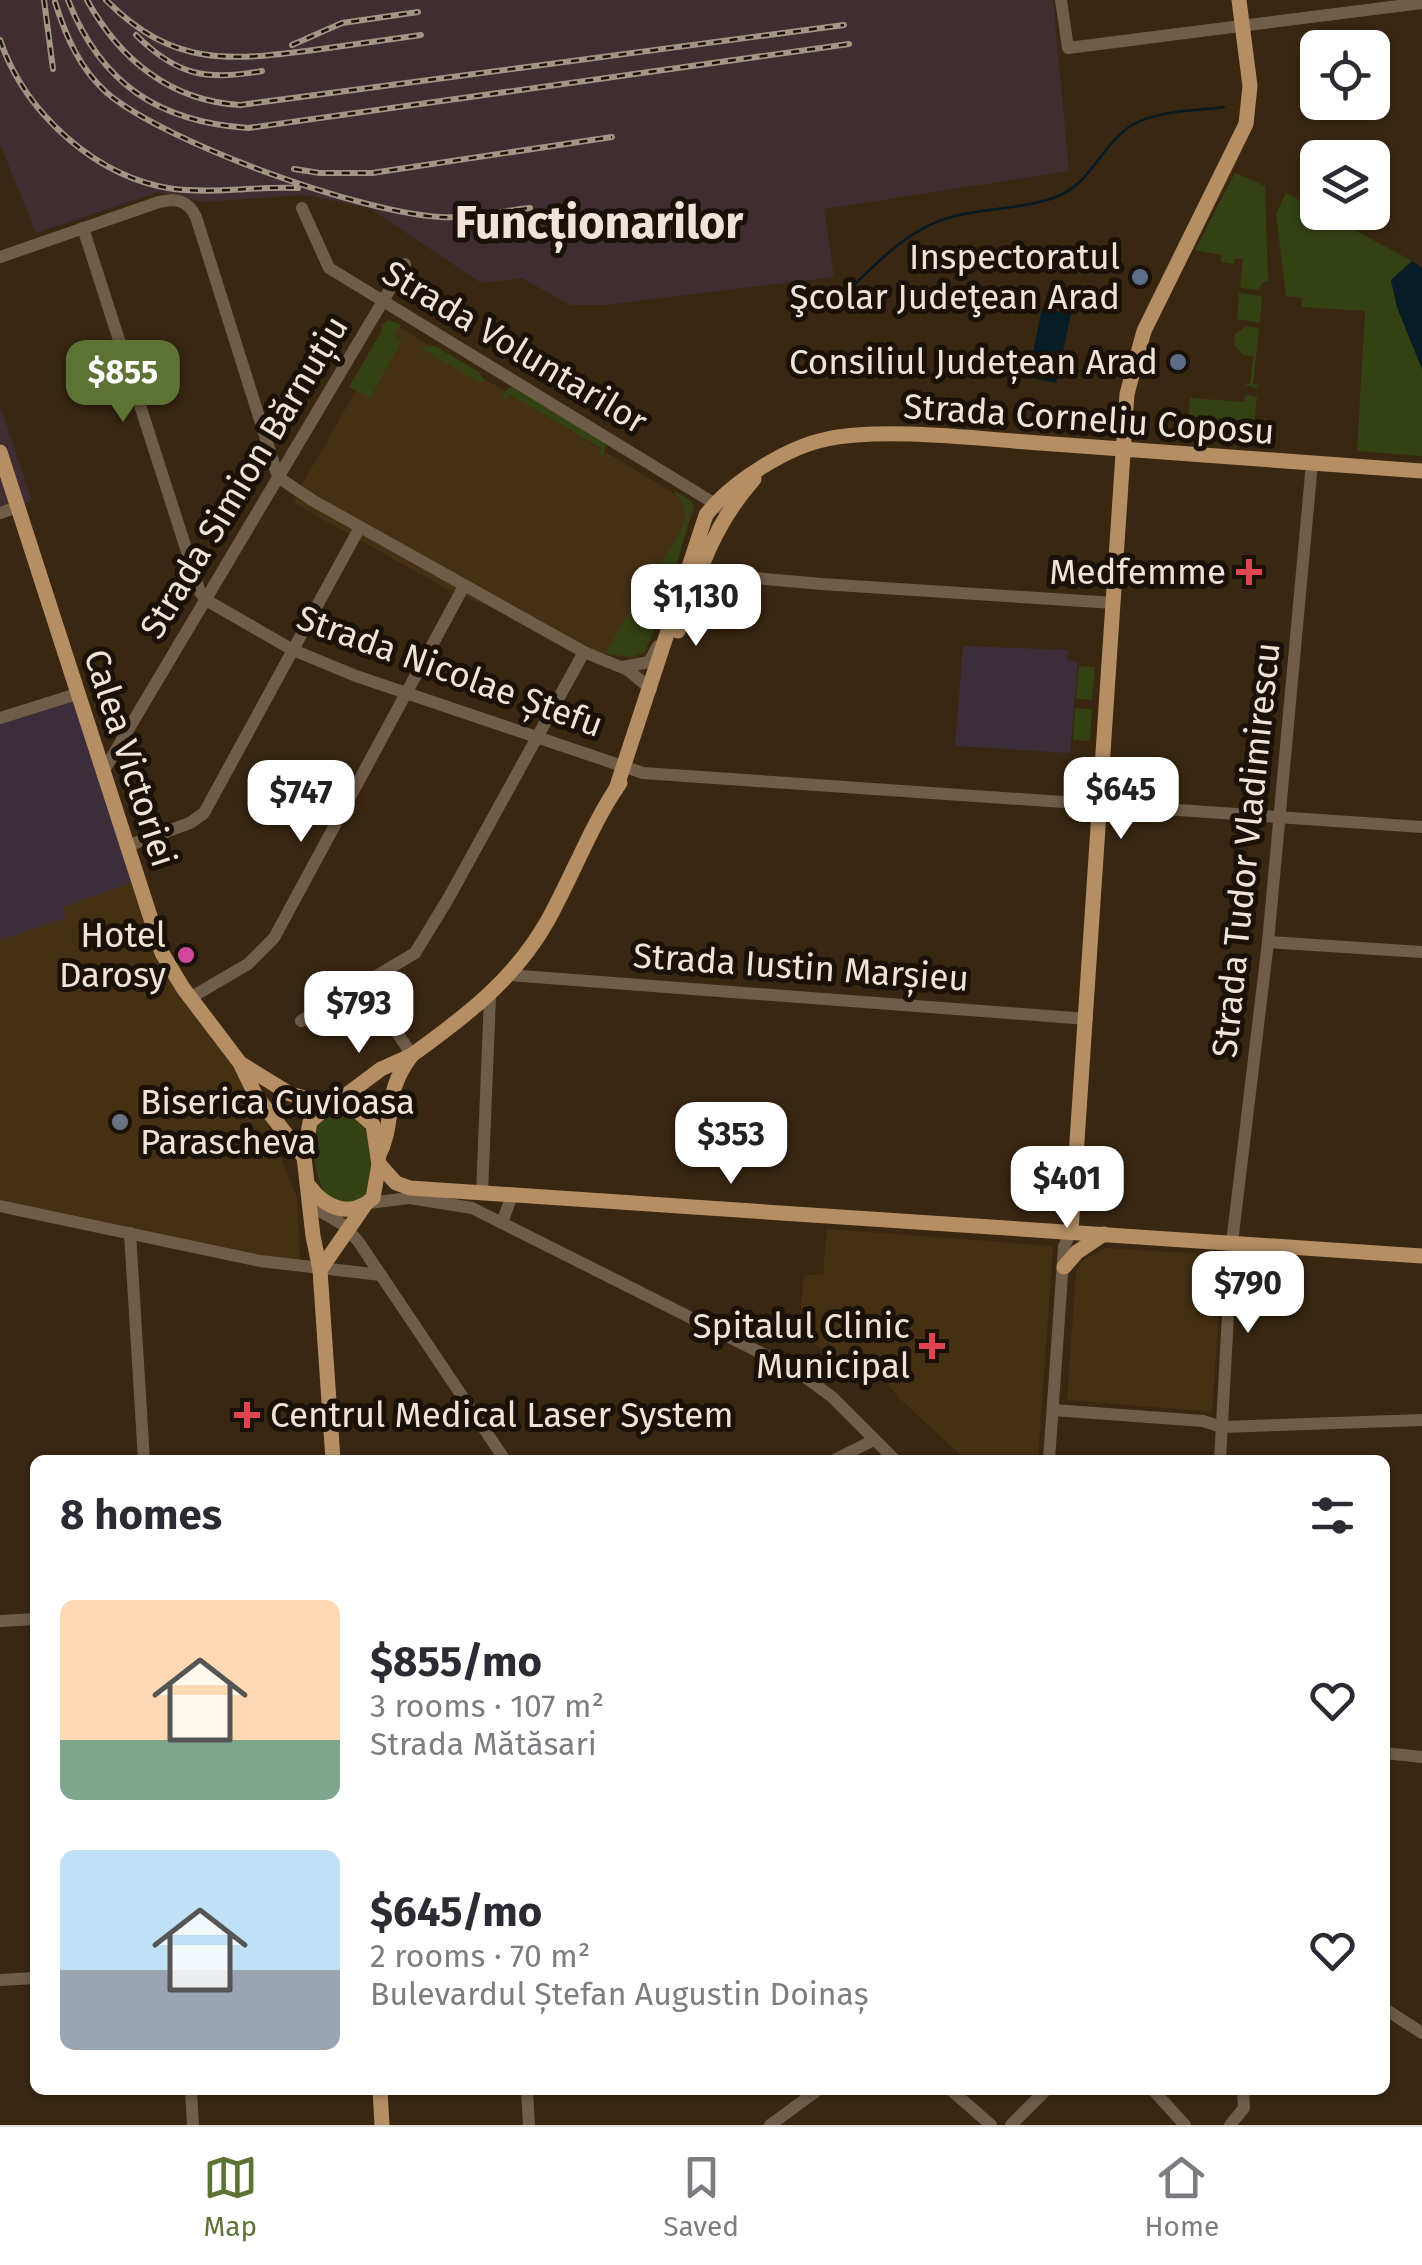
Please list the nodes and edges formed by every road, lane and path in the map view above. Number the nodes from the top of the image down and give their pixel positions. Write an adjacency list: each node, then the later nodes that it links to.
1 (1061, 0): 4 (street)
2 (1239, 0): 4 (main road)
3 (1422, 3): 4 (street)
4 (1243, 27): 10 (main road)
5 (302, 208): 9 (street, Strada Voluntarilor)
6 (83, 228): 7 (street); 14 (street); 21 (street)
7 (0, 257)
8 (405, 264): 9 (street, Strada Simion Bărnuțiu)
9 (382, 303): 14 (street, Strada Simion Bărnuțiu); 16 (street, Strada Voluntarilor)
10 (1123, 449): 12 (main road, Strada Corneliu Coposu); 16 (main road, Strada Corneliu Coposu); 22 (main road)
11 (0, 452): 15 (main road, Calea Victoriei)
12 (1312, 463): 13 (main road, Strada Corneliu Coposu); 35 (street, Strada Tudor Vladimirescu)
13 (1422, 470)
14 (278, 477): 18 (street); 21 (street, Strada Simion Bărnuțiu)
15 (18, 507): 17 (street); 29 (main road, Calea Victoriei)
16 (721, 508): 19 (main road); 23 (main road)
17 (0, 512)
18 (360, 527): 20 (street); 24 (street)
19 (700, 570): 22 (street); 32 (main road)
20 (464, 586): 25 (street); 28 (street)
21 (206, 600): 24 (street, Strada Nicolae Ștefu); 33 (street, Strada Simion Bărnuțiu)
22 (1114, 603): 34 (main road)
23 (668, 633): 26 (street); 27 (main road)
24 (293, 650): 28 (street, Strada Nicolae Ștefu); 37 (street)
25 (584, 652): 26 (street); 31 (street)
26 (621, 667): 27 (street)
27 (650, 688): 32 (main road)
28 (408, 693): 31 (street, Strada Nicolae Ștefu); 43 (street)
29 (78, 694): 30 (street); 33 (main road, Calea Victoriei)
30 (0, 718)
31 (536, 736): 32 (street, Strada Nicolae Ștefu); 41 (street)
32 (626, 768): 34 (street, Strada Nicolae Ștefu); 40 (main road)
33 (102, 772): 37 (main road, Calea Victoriei)
34 (1101, 803): 35 (street, Strada Nicolae Ștefu); 44 (main road)
35 (1279, 818): 36 (street, Strada Nicolae Ștefu); 38 (street, Strada Tudor Vladimirescu)
36 (1422, 827)
37 (127, 846): 43 (main road, Calea Victoriei)
38 (1268, 942): 39 (street); 62 (street, Strada Tudor Vladimirescu)
39 (1422, 952)
40 (510, 975): 42 (main road); 44 (street, Strada Iustin Marșieu)
41 (365, 985): 45 (street); 46 (street)
42 (490, 996): 46 (main road); 52 (street)
43 (190, 998): 47 (main road, Calea Victoriei)
44 (1087, 1019): 59 (main road)
45 (301, 1021)
46 (412, 1055): 48 (main road); 50 (main road)
47 (240, 1063): 48 (main road, Calea Victoriei); 49 (main road, Calea Victoriei)
48 (333, 1105): 49 (main road); 50 (main road)
49 (304, 1157): 51 (main road)
50 (379, 1160): 52 (main road); 54 (main road)
51 (309, 1186): 54 (main road); 55 (main road)
52 (482, 1193): 53 (main road)
53 (512, 1195): 57 (street); 59 (main road)
54 (366, 1204): 57 (street); 58 (main road)
55 (310, 1205): 58 (street); 65 (main road)
56 (0, 1206): 60 (street)
57 (502, 1224): 70 (street)
58 (348, 1229): 65 (main road); 66 (street)
59 (1070, 1231): 61 (main road); 64 (street)
60 (130, 1234): 65 (street); 71 (street)
61 (1104, 1234): 62 (main road); 64 (main road)
62 (1232, 1243): 63 (main road); 69 (street, Strada Tudor Vladimirescu)
63 (1422, 1256)
64 (1064, 1267): 67 (street)
65 (320, 1270): 66 (street); 72 (main road)
66 (381, 1275): 73 (street)
67 (1052, 1410): 69 (street); 76 (street)
68 (1422, 1420): 69 (street)
69 (1222, 1427): 77 (street, Strada Tudor Vladimirescu)
70 (874, 1440): 74 (street); 75 (street)
71 (144, 1455)
72 (333, 1455)
73 (502, 1455)
74 (844, 1455)
75 (889, 1455)
76 (1049, 1455)
77 (1220, 1455)
78 (30, 1619): 79 (street)
79 (0, 1621)
80 (1390, 1754): 81 (street)
81 (1422, 1757)
82 (30, 1978): 83 (street)
83 (0, 1980)
84 (1390, 2012): 85 (street)
85 (1422, 2033)
86 (190, 2095): 94 (street)
87 (380, 2095): 95 (main road)
88 (527, 2095): 96 (street)
89 (811, 2095): 97 (street)
90 (957, 2095): 98 (street)
91 (1041, 2095): 99 (street)
92 (1158, 2095): 100 (street)
93 (1243, 2095): 101 (street)
94 (193, 2125)
95 (382, 2125)
96 (530, 2125)
97 (770, 2125)
98 (990, 2125)
99 (1011, 2125)
100 (1185, 2125)
101 (1230, 2125)

